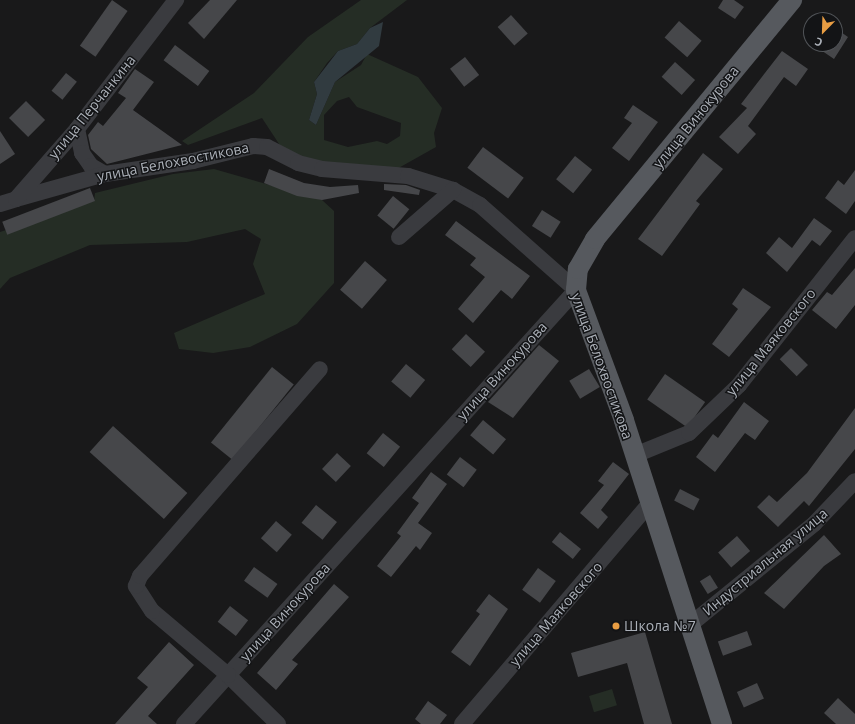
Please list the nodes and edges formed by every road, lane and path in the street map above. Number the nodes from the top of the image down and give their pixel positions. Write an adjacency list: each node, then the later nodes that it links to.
1 (176, 0): 3 (street, улица Перчанкина)
2 (792, 0): 10 (main road, улица Винокурова)
3 (77, 129): 4 (street); 6 (street, улица Перчанкина)
4 (105, 174): 5 (street, улица Белохвостикова); 6 (street, улица Белохвостикова)
5 (452, 190): 8 (street); 10 (street, улица Белохвостикова)
6 (16, 199): 7 (street)
7 (0, 204)
8 (399, 237)
9 (855, 238): 12 (street, улица Маяковского)
10 (576, 290): 12 (main road, улица Белохвостикова); 16 (street, улица Винокурова)
11 (320, 369): 16 (street)
12 (635, 455): 14 (main road, улица Белохвостикова)
13 (855, 481): 15 (street, Индустриальная улица)
14 (650, 503): 15 (main road, улица Белохвостикова); 19 (street, улица Маяковского)
15 (691, 624): 20 (main road, улица Белохвостикова)
16 (228, 675): 17 (street, улица Винокурова); 18 (street)
17 (184, 724)
18 (278, 724)
19 (462, 724)
20 (722, 724)

